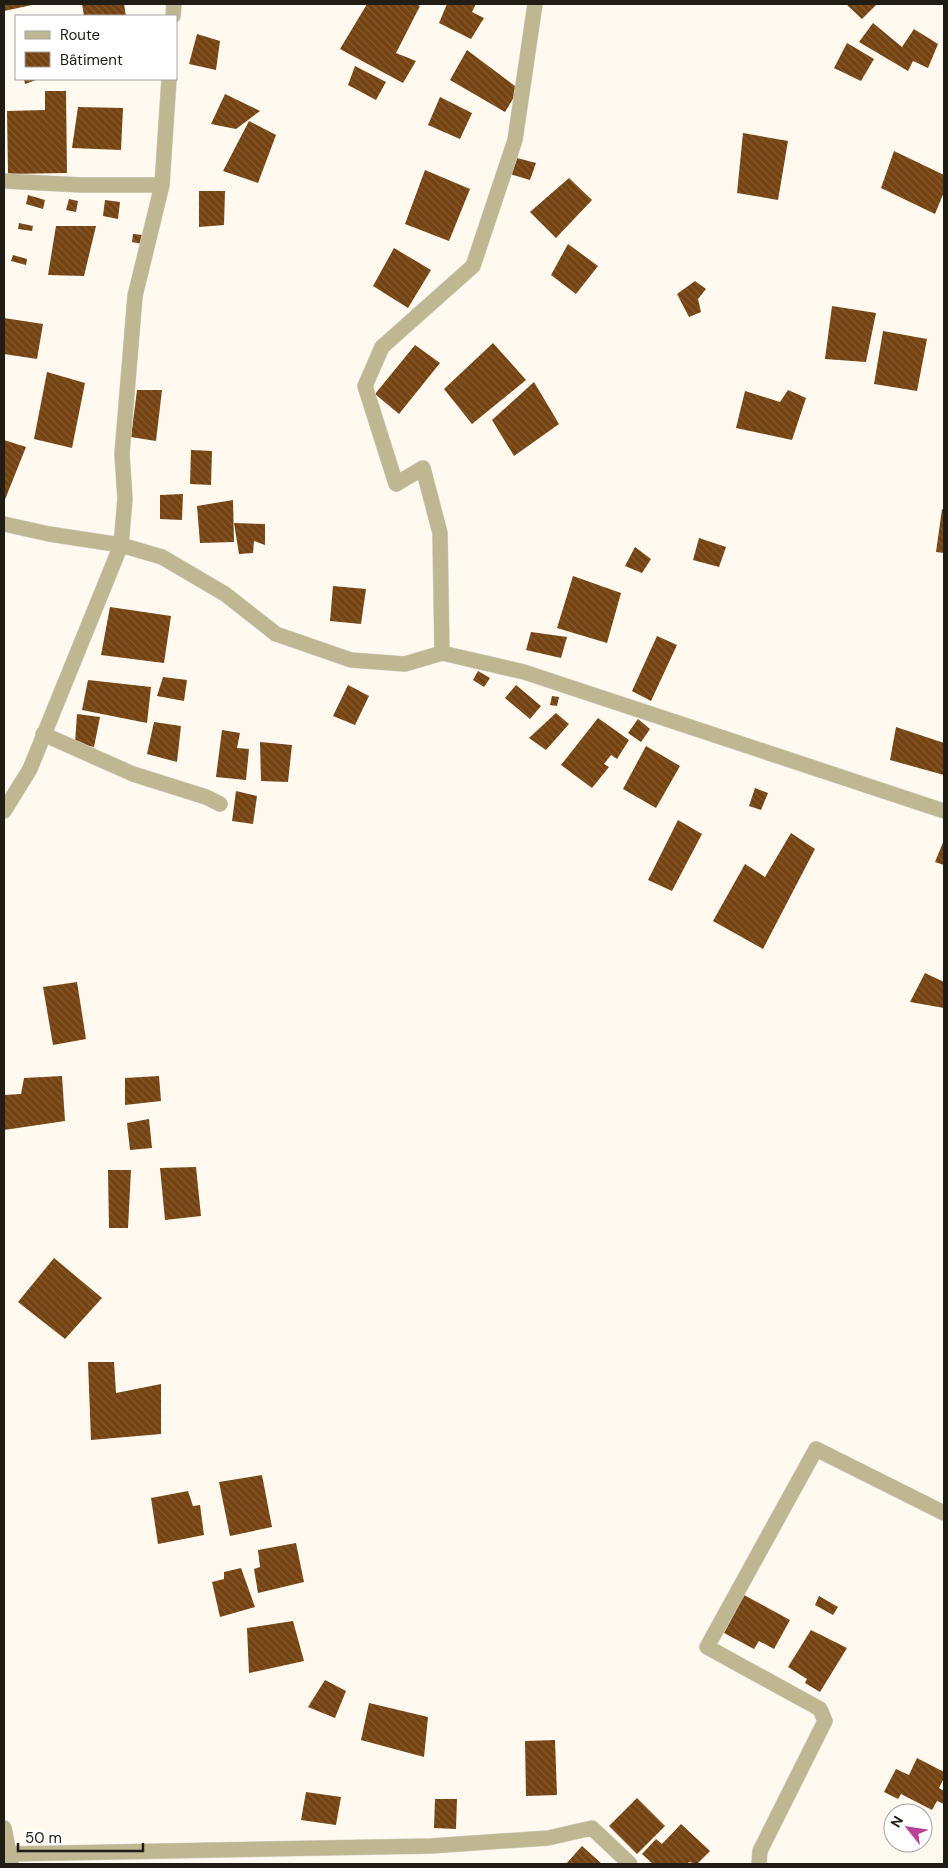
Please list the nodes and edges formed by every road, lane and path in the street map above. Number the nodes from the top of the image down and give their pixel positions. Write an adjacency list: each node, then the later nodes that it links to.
1 (536, 4): 7 (street)
2 (169, 80): 4 (street)
3 (4, 181): 4 (street)
4 (162, 185): 6 (street)
5 (4, 524): 6 (street)
6 (121, 544): 7 (street); 8 (street)
7 (442, 653): 11 (street)
8 (43, 734): 9 (street); 10 (street)
9 (220, 804)
10 (4, 811)
11 (944, 811)
12 (944, 1513): 16 (street)
13 (4, 1828): 14 (street)
14 (10, 1859): 15 (street)
15 (630, 1864)
16 (759, 1864)

